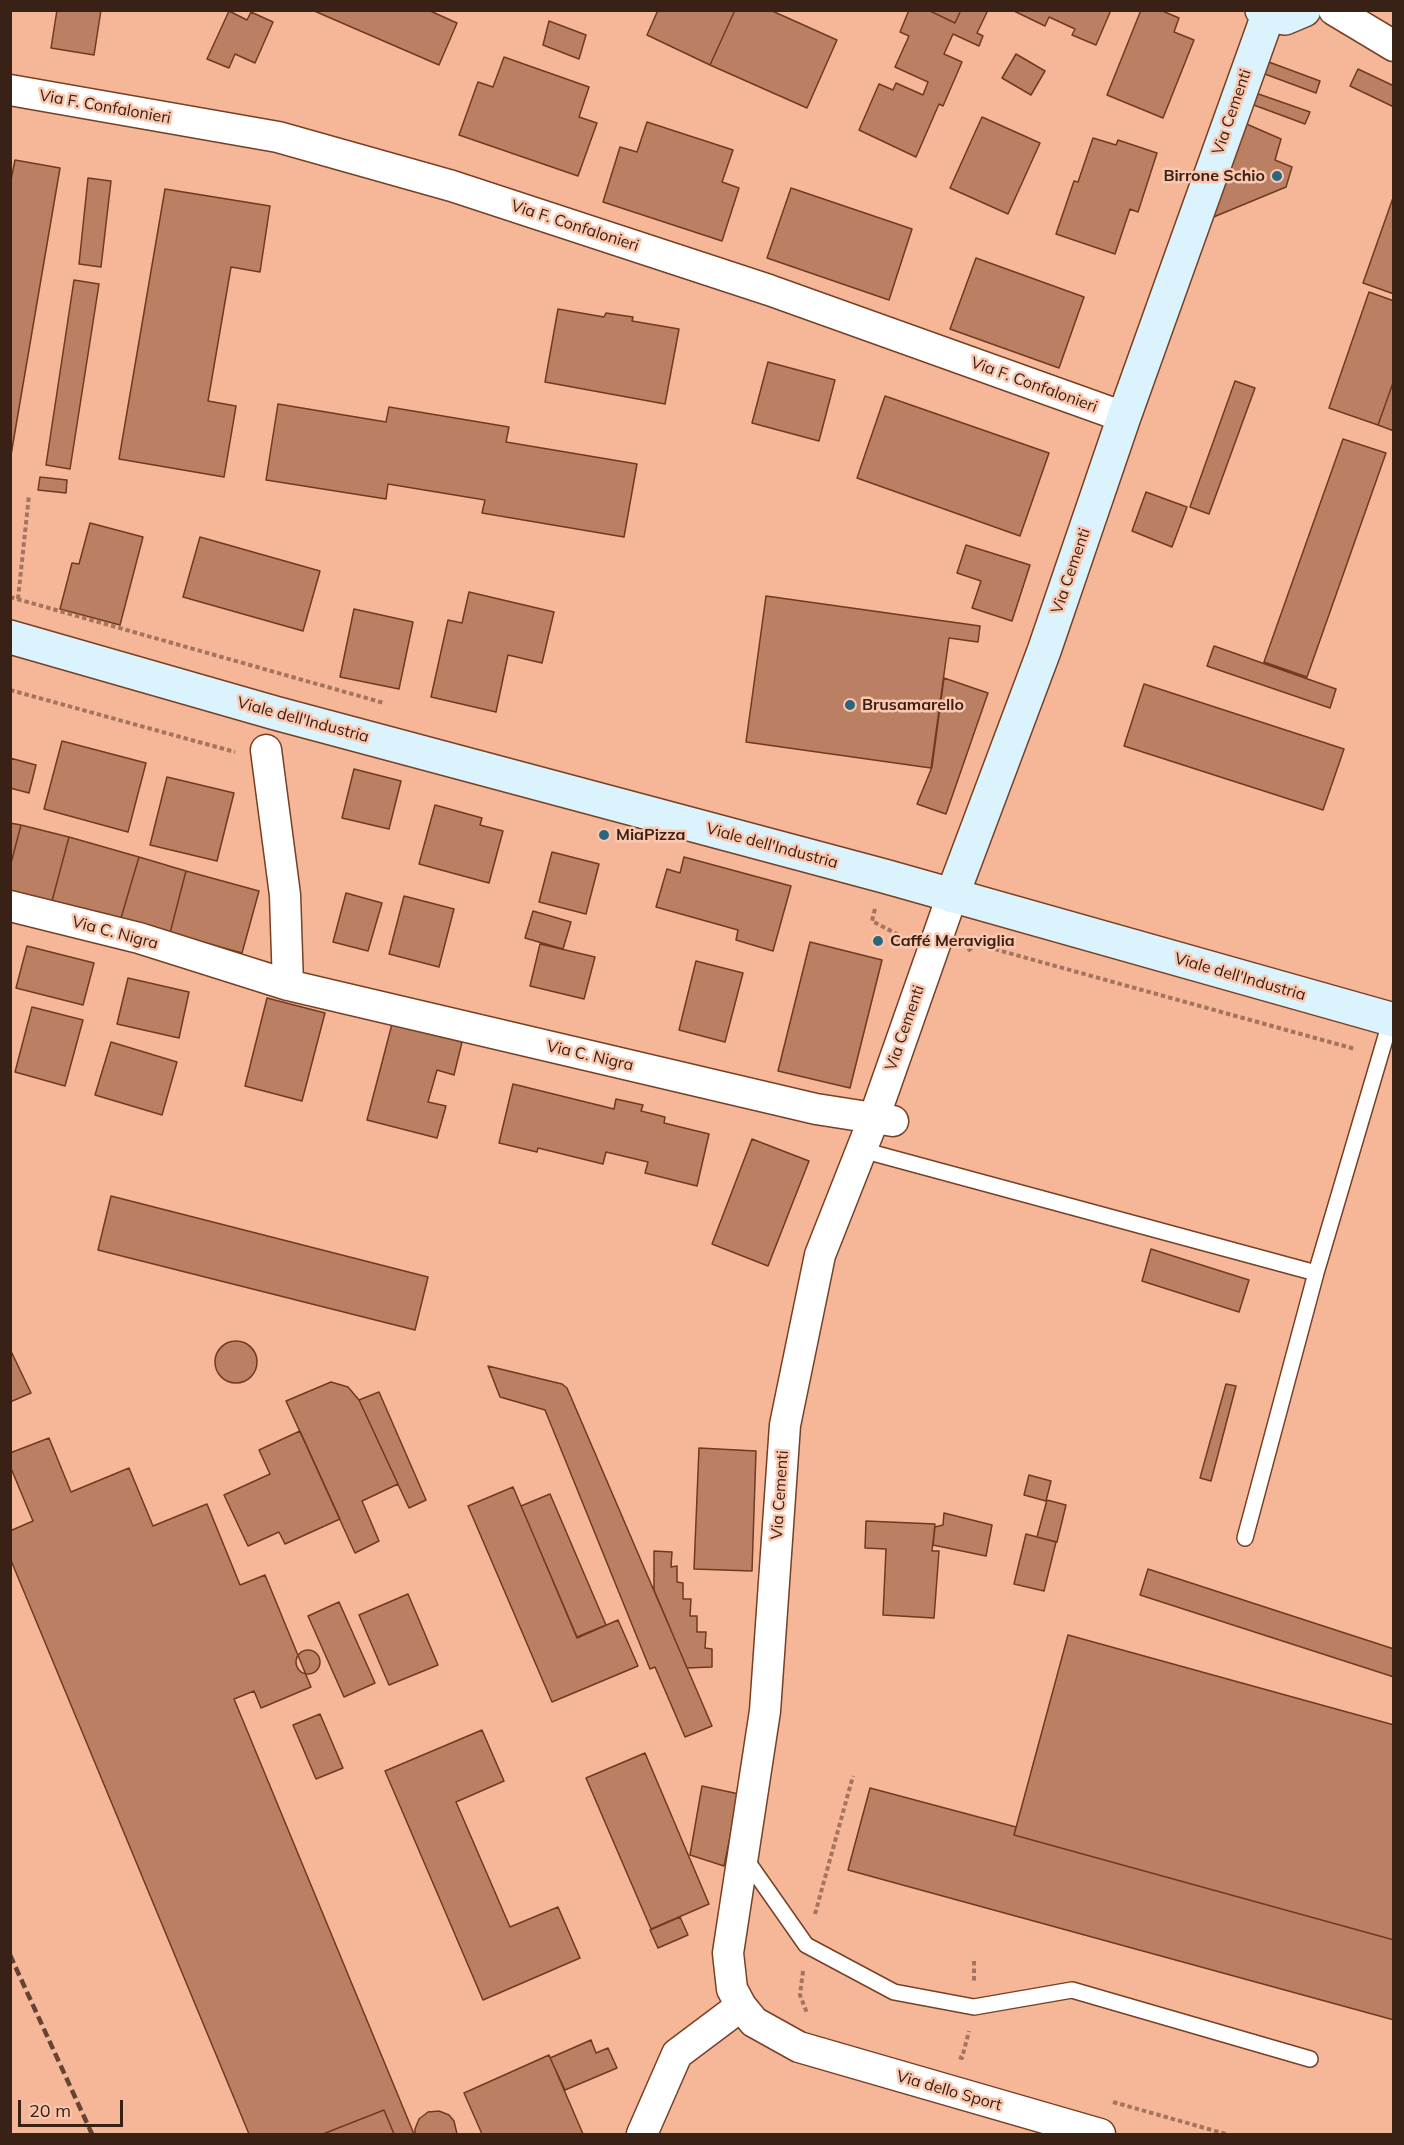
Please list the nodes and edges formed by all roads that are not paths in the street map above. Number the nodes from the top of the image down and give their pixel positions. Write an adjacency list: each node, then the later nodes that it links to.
1 (1304, 10): 3 (main road)
2 (1334, 10): 4 (street)
3 (1265, 13): 6 (main road, Via Cementi)
4 (1394, 46)
5 (10, 90): 6 (street, Via F. Confalonieri)
6 (1124, 417): 9 (main road, Via Cementi)
7 (10, 637): 9 (main road, Viale dell'Industria)
8 (267, 755): 11 (street)
9 (952, 896): 12 (main road, Viale dell'Industria); 13 (street, Via Cementi)
10 (10, 906): 11 (street, Via C. Nigra)
11 (288, 985): 13 (street, Via C. Nigra)
12 (1393, 1020): 15 (lane)
13 (884, 1120): 14 (street, Via Cementi)
14 (862, 1150): 15 (lane); 17 (street, Via Cementi)
15 (1316, 1273): 16 (lane)
16 (1245, 1538)
17 (743, 1856): 18 (street, Via Cementi); 20 (lane)
18 (741, 2006): 19 (street, Via Cementi); 21 (street)
19 (799, 2047): 22 (street, Via dello Sport)
20 (1310, 2059)
21 (642, 2134)
22 (1100, 2134)

